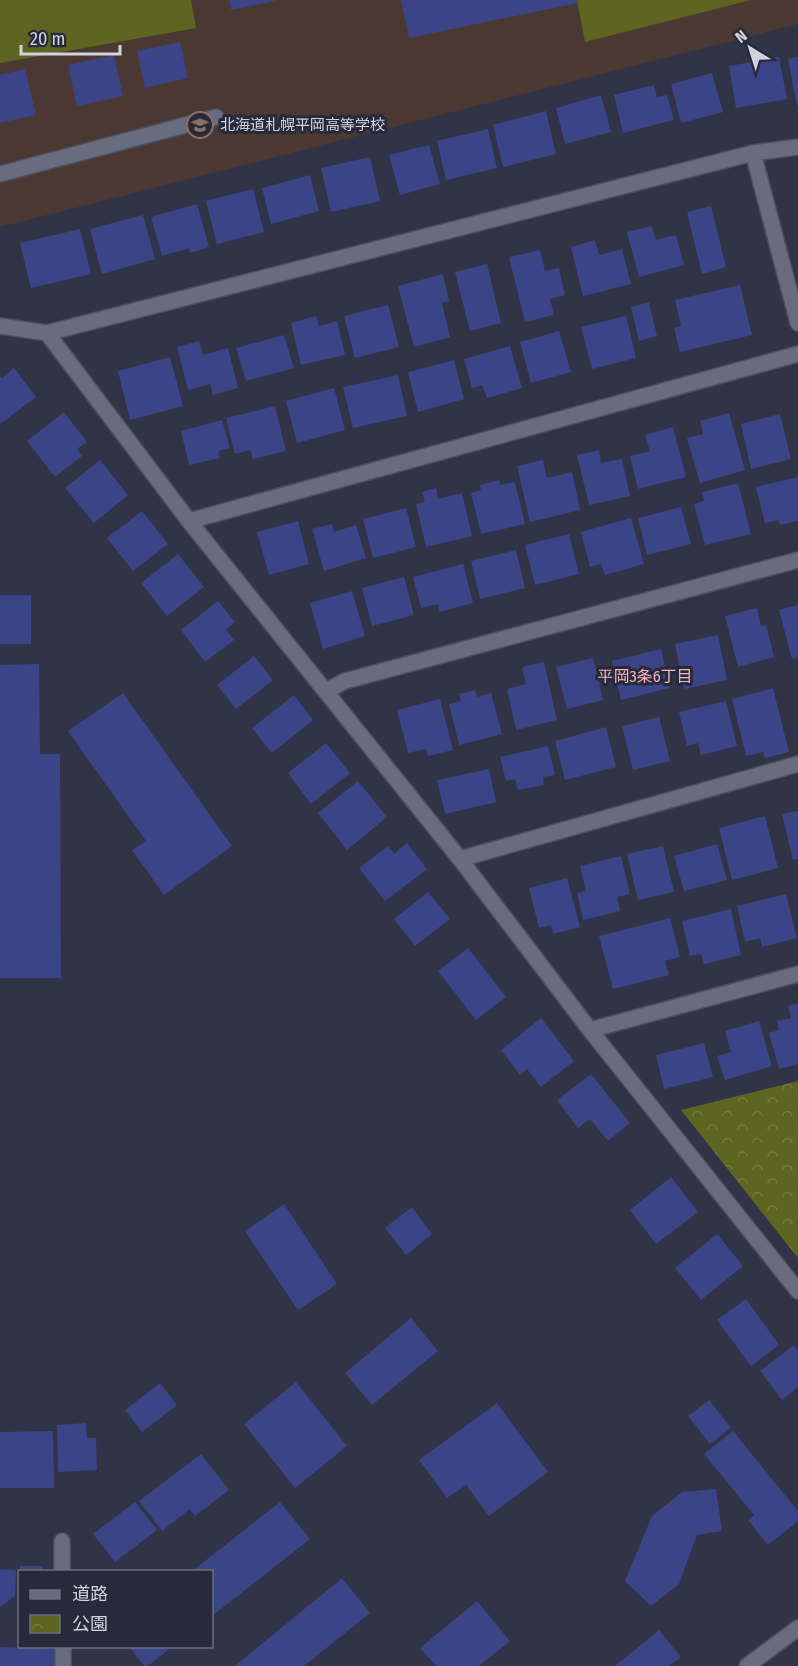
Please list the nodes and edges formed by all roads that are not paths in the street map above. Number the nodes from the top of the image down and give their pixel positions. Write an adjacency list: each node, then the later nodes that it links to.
1 (216, 117): 4 (street)
2 (798, 147): 3 (street)
3 (753, 153): 5 (street); 7 (street)
4 (0, 174)
5 (798, 323)
6 (0, 326): 7 (street)
7 (47, 333): 9 (street)
8 (798, 354): 9 (street)
9 (189, 521): 11 (street)
10 (798, 560): 11 (street)
11 (326, 691): 13 (street)
12 (798, 764): 13 (street)
13 (460, 859): 15 (street)
14 (798, 974): 15 (street)
15 (590, 1030): 16 (street)
16 (798, 1291)
17 (62, 1541): 18 (street)
18 (62, 1570)
19 (798, 1629): 22 (street)
20 (63, 1648): 21 (street)
21 (63, 1666)
22 (747, 1666)

